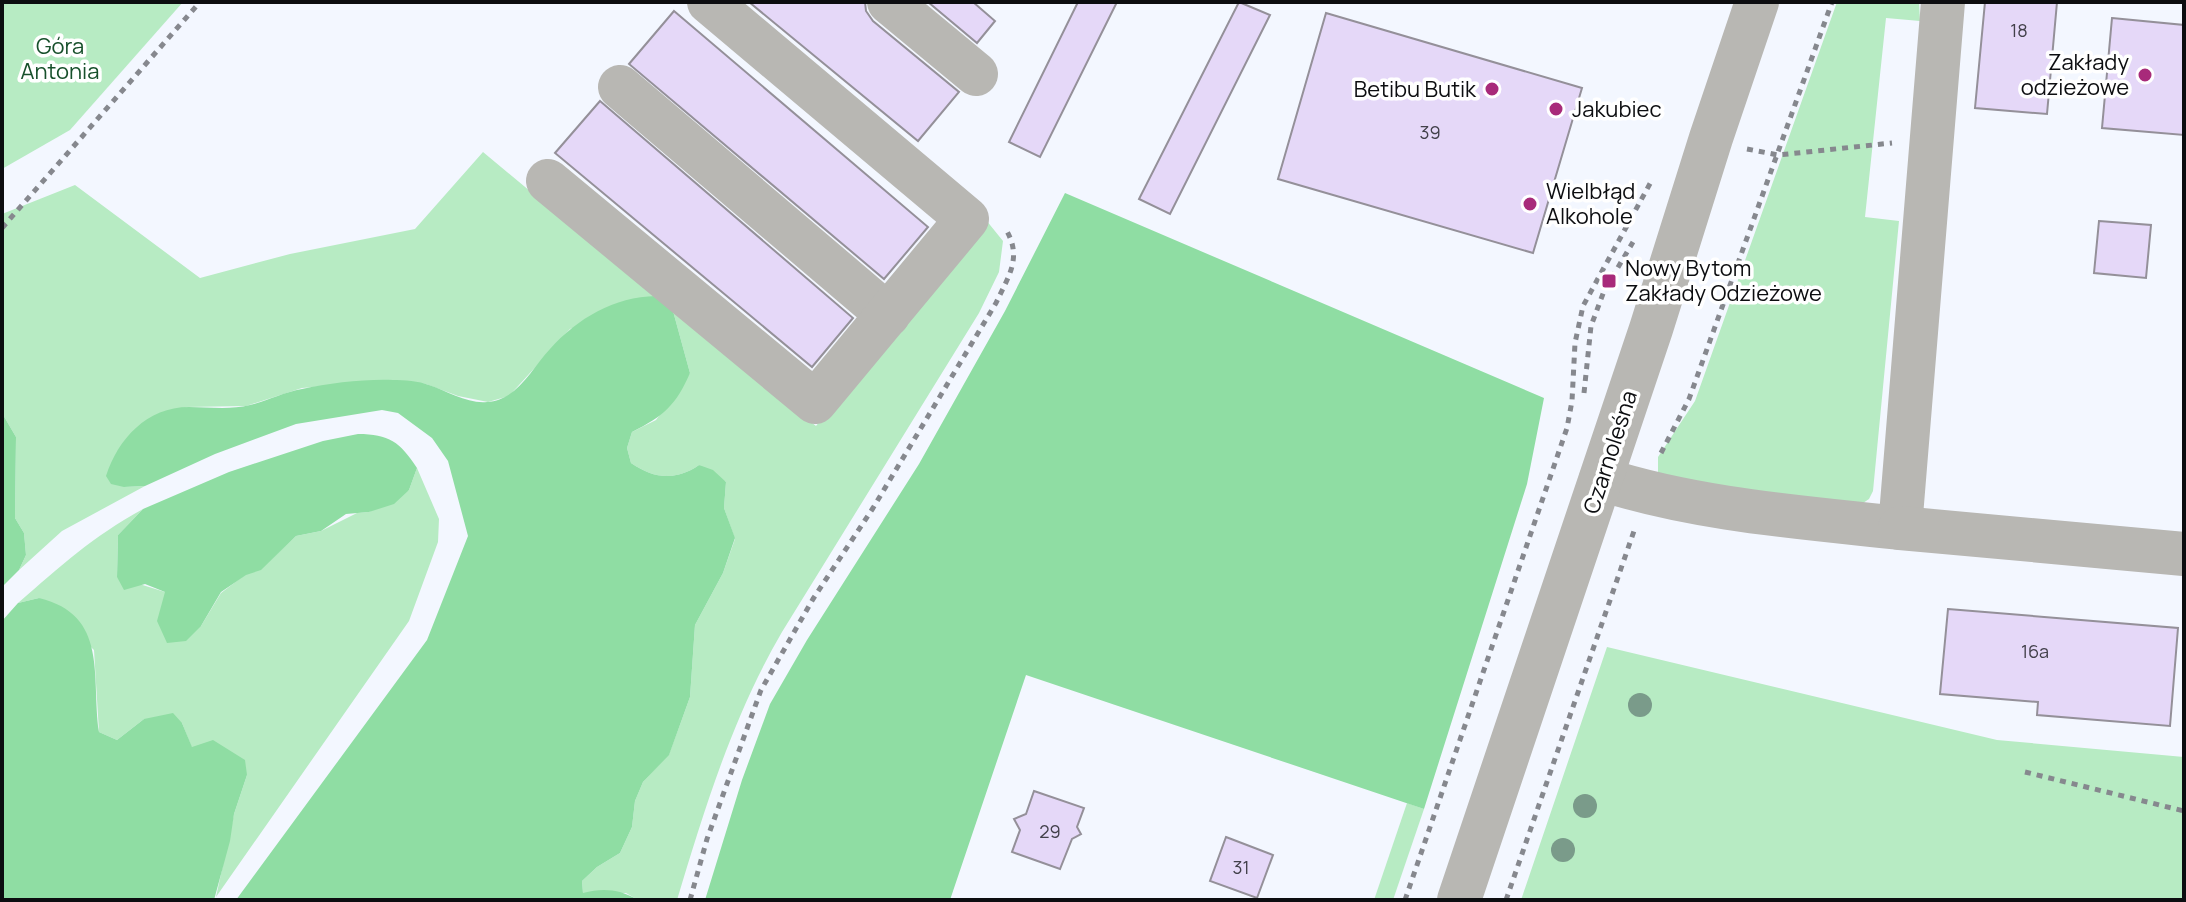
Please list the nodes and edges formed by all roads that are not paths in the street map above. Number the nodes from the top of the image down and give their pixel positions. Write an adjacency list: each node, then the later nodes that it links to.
1 (709, 2): 8 (street)
2 (889, 2): 5 (street)
3 (1757, 2): 9 (street, Czarnoleśna)
4 (1943, 2): 10 (street)
5 (976, 74)
6 (620, 87): 8 (street)
7 (548, 181): 8 (street)
8 (888, 315)
9 (1601, 479): 10 (street); 12 (street, Czarnoleśna)
10 (1900, 528): 11 (street)
11 (2184, 554)
12 (1459, 900)

